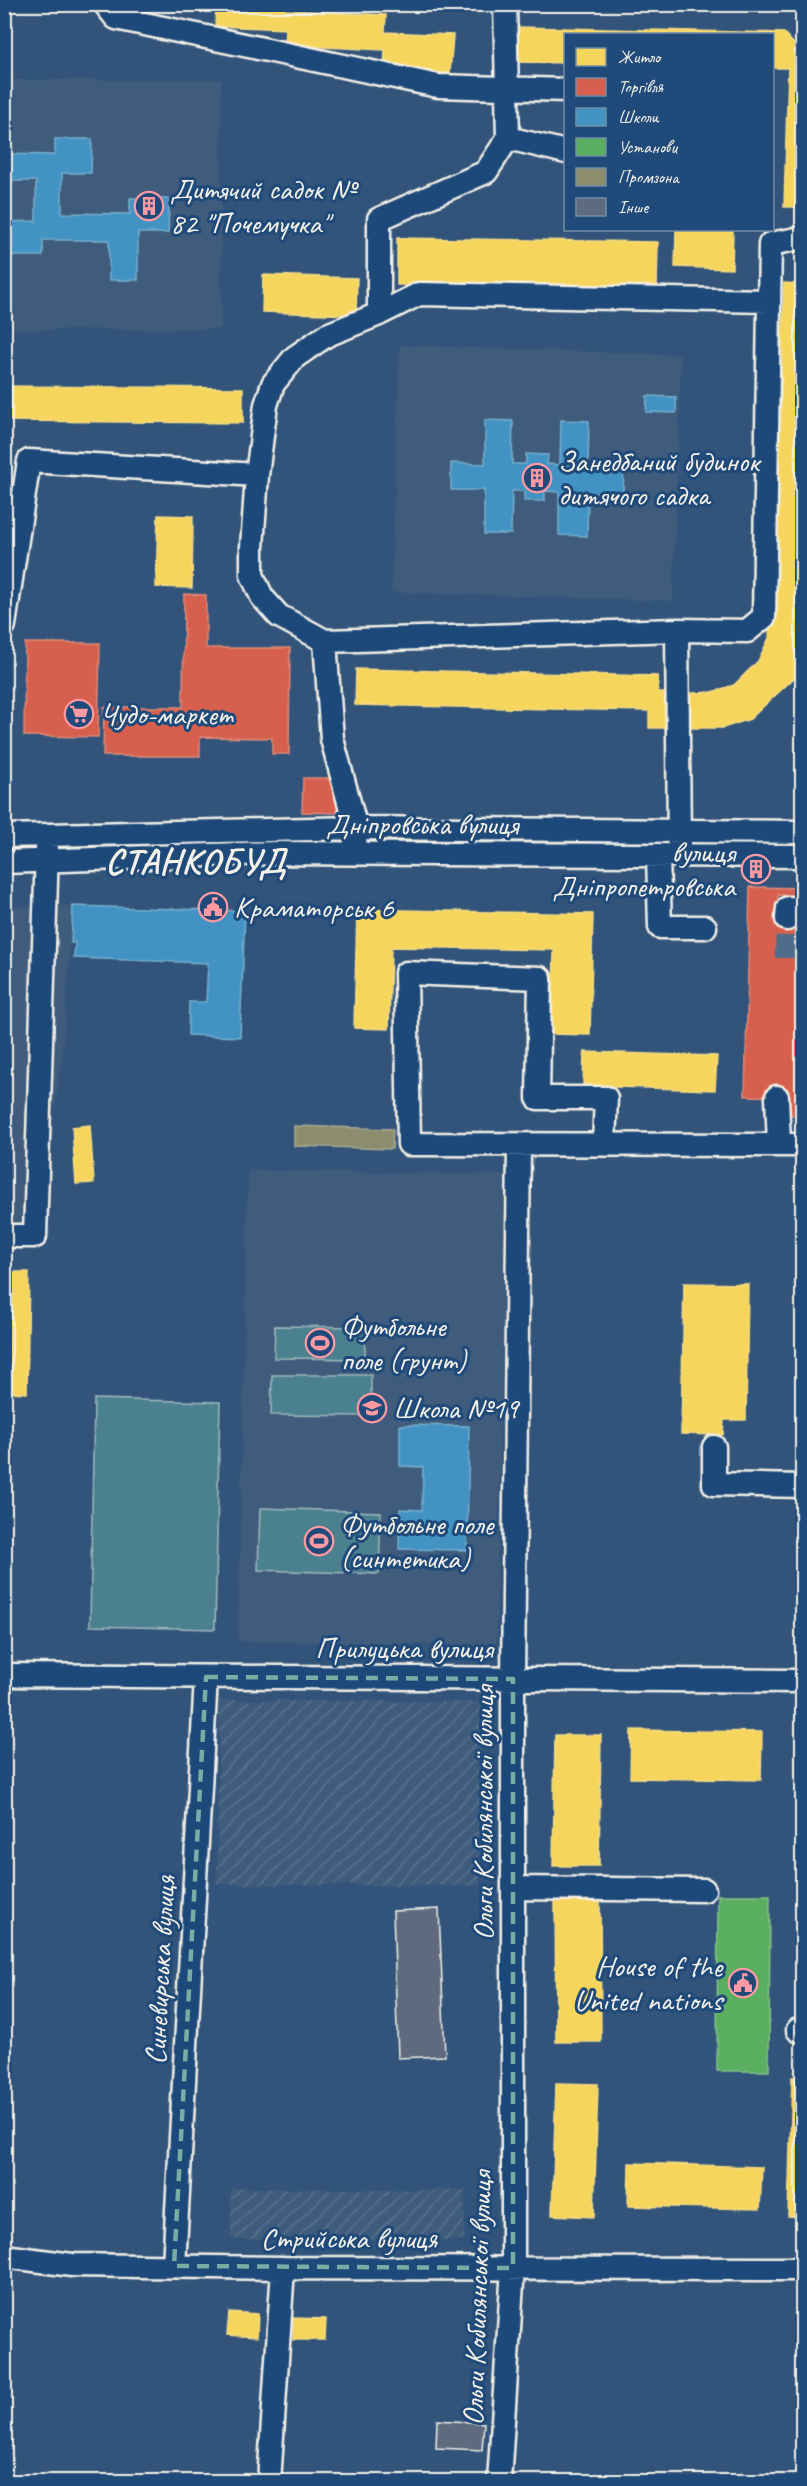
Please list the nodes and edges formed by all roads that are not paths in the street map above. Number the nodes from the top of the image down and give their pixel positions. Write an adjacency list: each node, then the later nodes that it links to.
1 (105, 4): 3 (street)
2 (505, 4): 3 (street)
3 (507, 88): 4 (street); 5 (street)
4 (564, 90)
5 (508, 138): 6 (street); 10 (street)
6 (564, 152)
7 (770, 237): 8 (street); 9 (street)
8 (802, 238)
9 (769, 301): 10 (street); 13 (street)
10 (379, 314): 11 (street)
11 (257, 475): 12 (street); 14 (street)
12 (4, 625)
13 (677, 630): 14 (street); 16 (street)
14 (325, 641): 15 (street)
15 (356, 828): 16 (street, Дніпровська вулиця); 18 (street, Дніпровська вулиця); 20 (street)
16 (680, 831): 17 (street, Дніпровська вулиця); 21 (street)
17 (802, 832)
18 (46, 835): 19 (street, Дніпровська вулиця); 23 (street)
19 (4, 836)
20 (355, 854): 21 (street, Дніпровська вулиця); 23 (street, Дніпровська вулиця)
21 (668, 855): 22 (street, Дніпровська вулиця); 25 (street)
22 (802, 856)
23 (46, 861): 24 (street, Дніпровська вулиця); 31 (street)
24 (4, 862)
25 (705, 927)
26 (777, 1097): 29 (street)
27 (604, 1143): 28 (street); 28 (street); 29 (street)
28 (519, 1144): 36 (street, Ольги Кобилянської вулиця)
29 (779, 1144): 30 (street)
30 (802, 1145)
31 (4, 1236)
32 (714, 1447): 33 (street)
33 (802, 1485)
34 (4, 1675): 35 (street, Прилуцька вулиця)
35 (206, 1677): 36 (street, Прилуцька вулиця); 41 (street, Синевирська вулиця)
36 (513, 1679): 37 (street, Прилуцька вулиця); 38 (street, Ольги Кобилянської вулиця)
37 (802, 1681)
38 (513, 1888): 39 (street); 43 (street, Ольги Кобилянської вулиця)
39 (704, 1890)
40 (4, 2256): 41 (street, Стрийська вулиця)
41 (174, 2266): 42 (street, Стрийська вулиця)
42 (283, 2268): 43 (street, Стрийська вулиця); 45 (street)
43 (513, 2268): 44 (street, Стрийська вулиця); 46 (street, Ольги Кобилянської вулиця)
44 (802, 2270)
45 (268, 2481)
46 (499, 2481)

